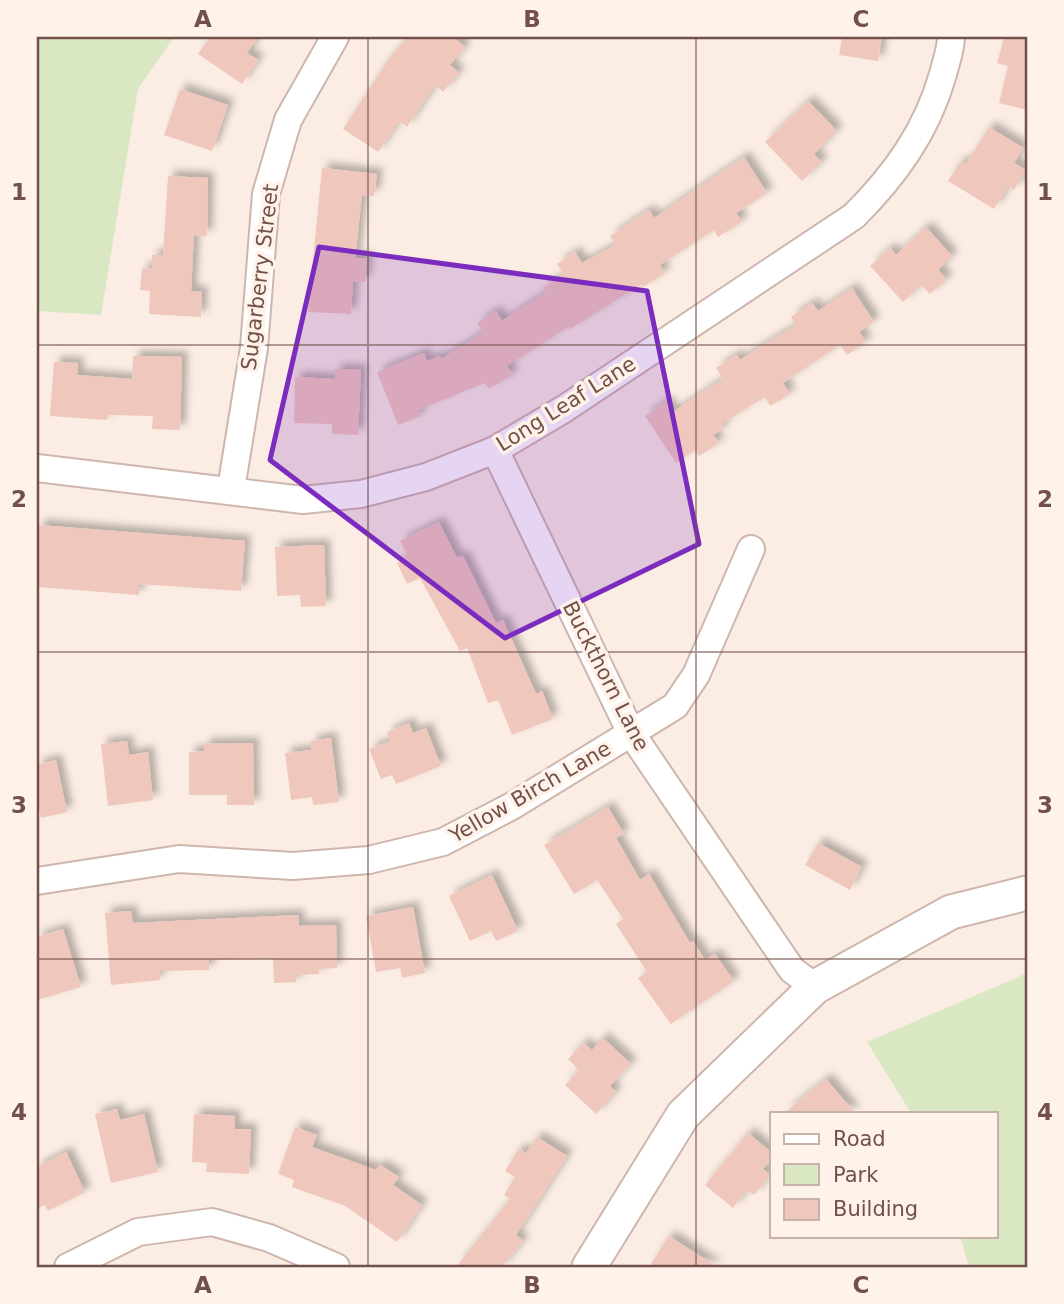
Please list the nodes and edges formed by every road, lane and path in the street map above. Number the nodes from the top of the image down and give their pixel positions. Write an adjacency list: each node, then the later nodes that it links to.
1 (335, 37): 5 (street, Sugarberry Street)
2 (951, 37): 3 (street, Long Leaf Lane)
3 (495, 450): 5 (street, Long Leaf Lane); 7 (street, Buckthorn Lane)
4 (37, 468): 5 (street, Long Leaf Lane)
5 (231, 489)
6 (751, 549): 7 (street, Yellow Birch Lane)
7 (631, 733): 8 (street, Yellow Birch Lane); 10 (street, Buckthorn Lane)
8 (37, 881)
9 (1027, 893): 10 (street)
10 (815, 987): 13 (street)
11 (68, 1267): 12 (street)
12 (336, 1267)
13 (589, 1267)

